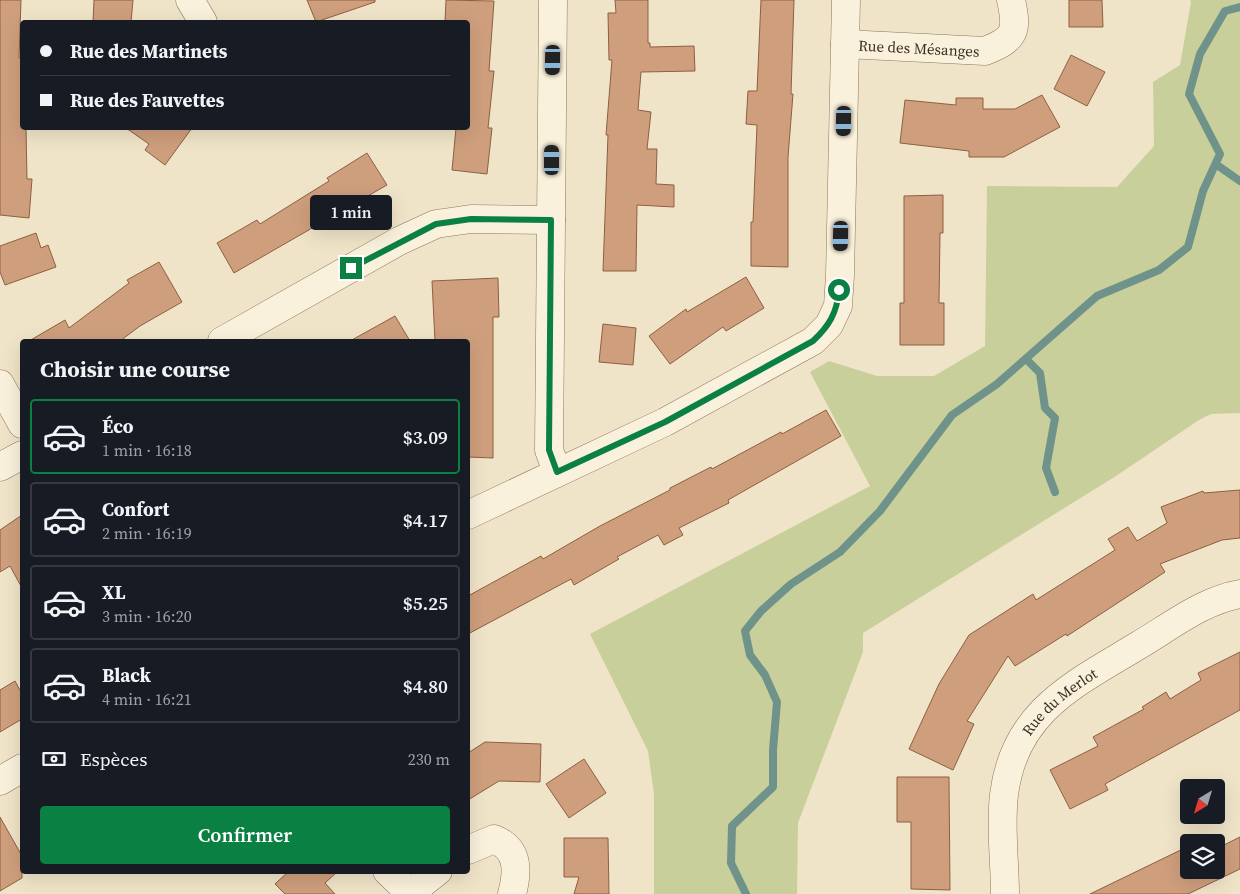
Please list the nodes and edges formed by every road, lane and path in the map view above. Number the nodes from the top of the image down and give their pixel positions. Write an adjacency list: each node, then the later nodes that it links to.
1 (190, 0): 5 (street)
2 (553, 0): 7 (street)
3 (846, 0): 6 (street, Rue des Mésanges)
4 (1011, 0): 6 (street, Rue des Mésanges)
5 (201, 20)
6 (845, 44): 13 (street, Rue des Mésanges)
7 (551, 220): 8 (street); 13 (street)
8 (226, 339)
9 (0, 384): 10 (street)
10 (20, 420)
11 (20, 456): 12 (street)
12 (0, 468)
13 (557, 472): 14 (street, Rue des Mésanges)
14 (470, 514)
15 (1240, 594): 23 (street, Rue du Merlot)
16 (20, 769): 17 (street)
17 (0, 781)
18 (470, 849): 22 (street)
19 (390, 874): 21 (street)
20 (434, 874): 21 (street)
21 (410, 894)
22 (512, 894)
23 (1005, 894)

